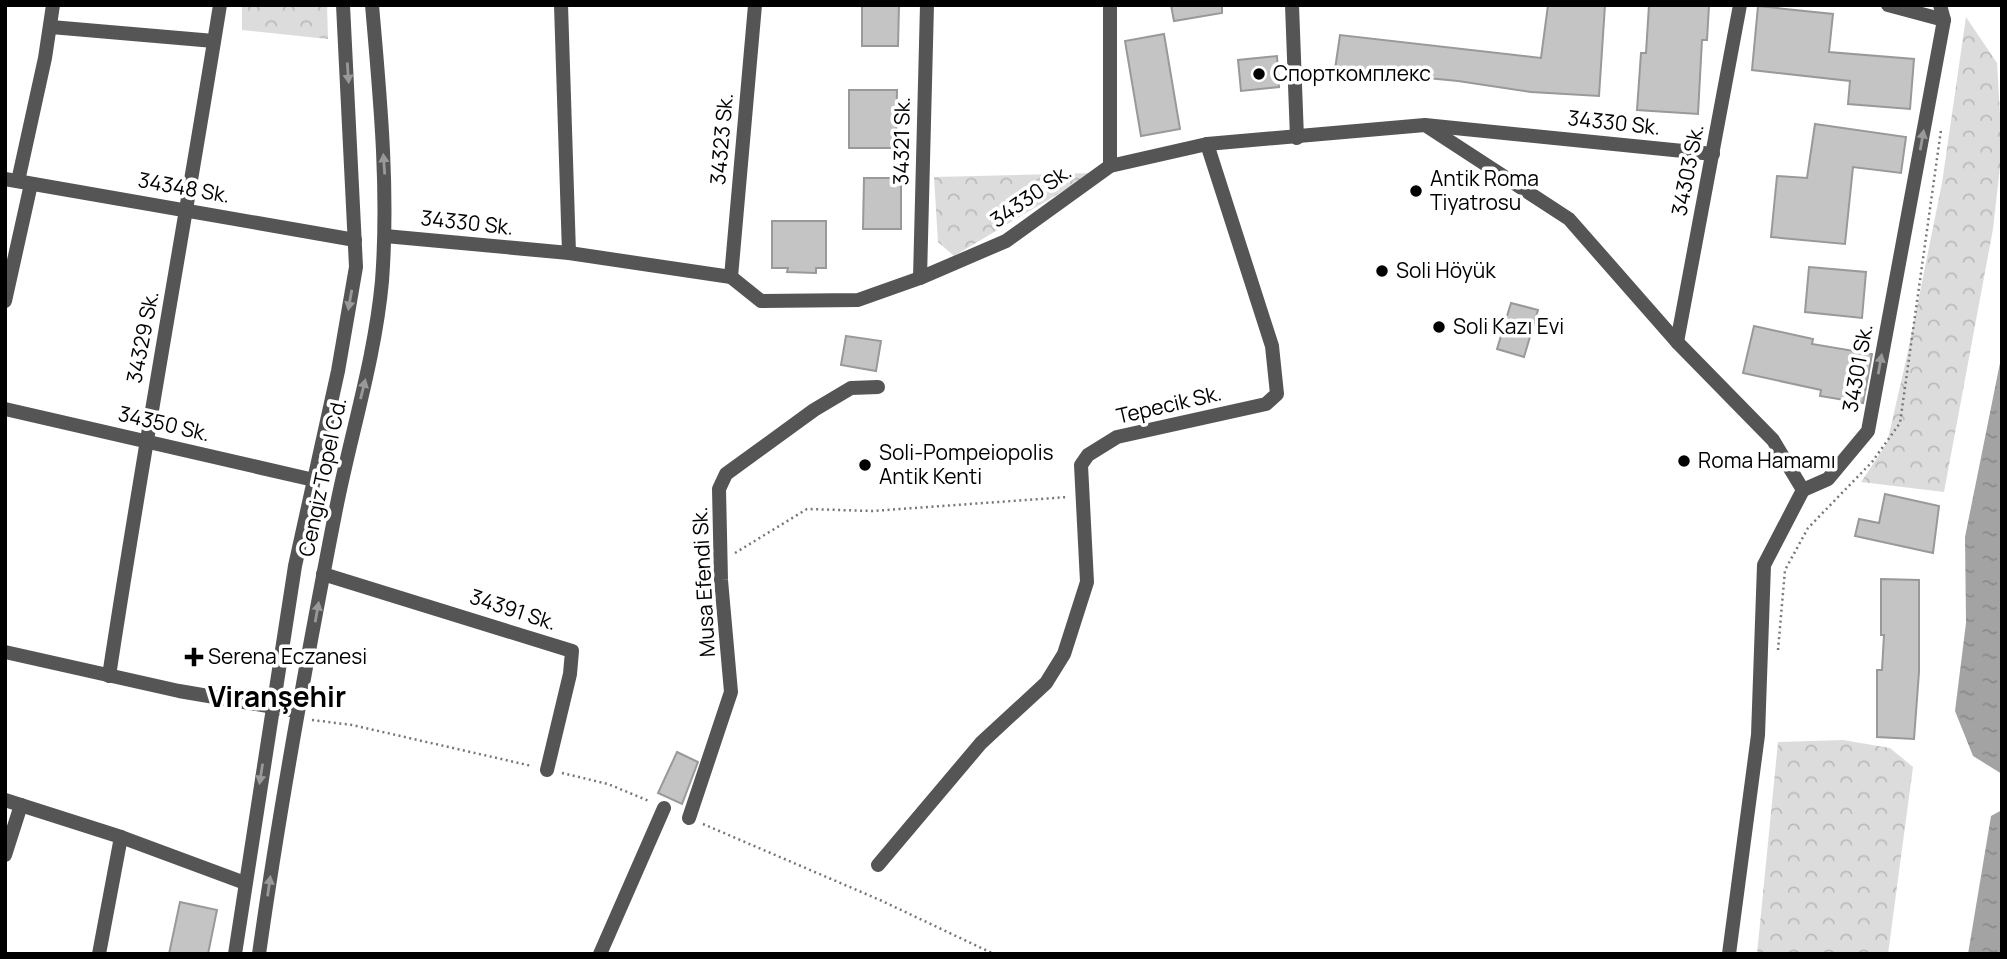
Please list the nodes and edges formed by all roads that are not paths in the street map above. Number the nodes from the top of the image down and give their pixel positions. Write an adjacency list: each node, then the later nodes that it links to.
1 (53, 5): 14 (street)
2 (220, 5): 15 (street, 34329 Sk.)
3 (343, 5): 24 (street, Cengiz Topel Cd., one-way to 24)
4 (372, 5): 23 (street, Cengiz Topel Cd., one-way to 4)
5 (561, 5): 25 (street)
6 (755, 5): 26 (street, 34323 Sk.)
7 (927, 5): 27 (street, 34321 Sk.)
8 (1110, 5): 20 (street)
9 (1292, 5): 17 (street)
10 (1741, 5): 19 (street, 34303 Sk.)
11 (1888, 5): 13 (street)
12 (1940, 5): 13 (street, 34301 Sk.)
13 (1944, 20): 34 (street, 34301 Sk., one-way to 13)
14 (51, 27): 15 (street); 21 (street)
15 (214, 41): 22 (street, 34329 Sk.)
16 (1425, 125): 17 (street, 34330 Sk.); 19 (street, 34330 Sk.); 29 (street)
17 (1297, 138): 18 (street, 34330 Sk.)
18 (1208, 144): 20 (street, 34330 Sk.); 47 (street, Tepecik Sk.)
19 (1713, 154): 29 (street, 34303 Sk.)
20 (1110, 166): 27 (street, 34330 Sk.)
21 (18, 181): 22 (street, 34348 Sk.); 28 (street)
22 (188, 210): 24 (street, 34348 Sk.); 32 (street, 34329 Sk.)
23 (385, 236): 25 (street, 34330 Sk.); 35 (street, Cengiz Topel Cd., one-way to 23)
24 (355, 240): 33 (street, Cengiz Topel Cd., one-way to 33)
25 (569, 253): 26 (street, 34330 Sk.)
26 (731, 277): 27 (street, 34330 Sk.)
27 (920, 278)
28 (5, 301)
29 (1677, 342): 34 (street)
30 (878, 387): 44 (street, Musa Efendi Sk.)
31 (5, 409): 32 (street, 34350 Sk.)
32 (144, 441): 33 (street, 34350 Sk.); 37 (street, 34329 Sk.)
33 (314, 480): 38 (street, Cengiz Topel Cd.)
34 (1803, 490): 53 (street)
35 (323, 574): 39 (street, Cengiz Topel Cd., one-way to 35); 40 (street, 34391 Sk.)
36 (5, 652): 37 (street)
37 (109, 676): 38 (street)
38 (272, 707): 39 (street); 48 (street, Cengiz Topel Cd., one-way to 48)
39 (297, 711): 51 (street, Cengiz Topel Cd., one-way to 39)
40 (547, 770)
41 (5, 800): 42 (street)
42 (21, 805): 45 (street); 46 (street)
43 (664, 808): 52 (street)
44 (689, 818)
45 (121, 837): 48 (street); 49 (street)
46 (5, 855)
47 (878, 865)
48 (245, 883): 50 (street, Cengiz Topel Cd.)
49 (99, 954)
50 (235, 954)
51 (259, 954)
52 (600, 954)
53 (1730, 954)

